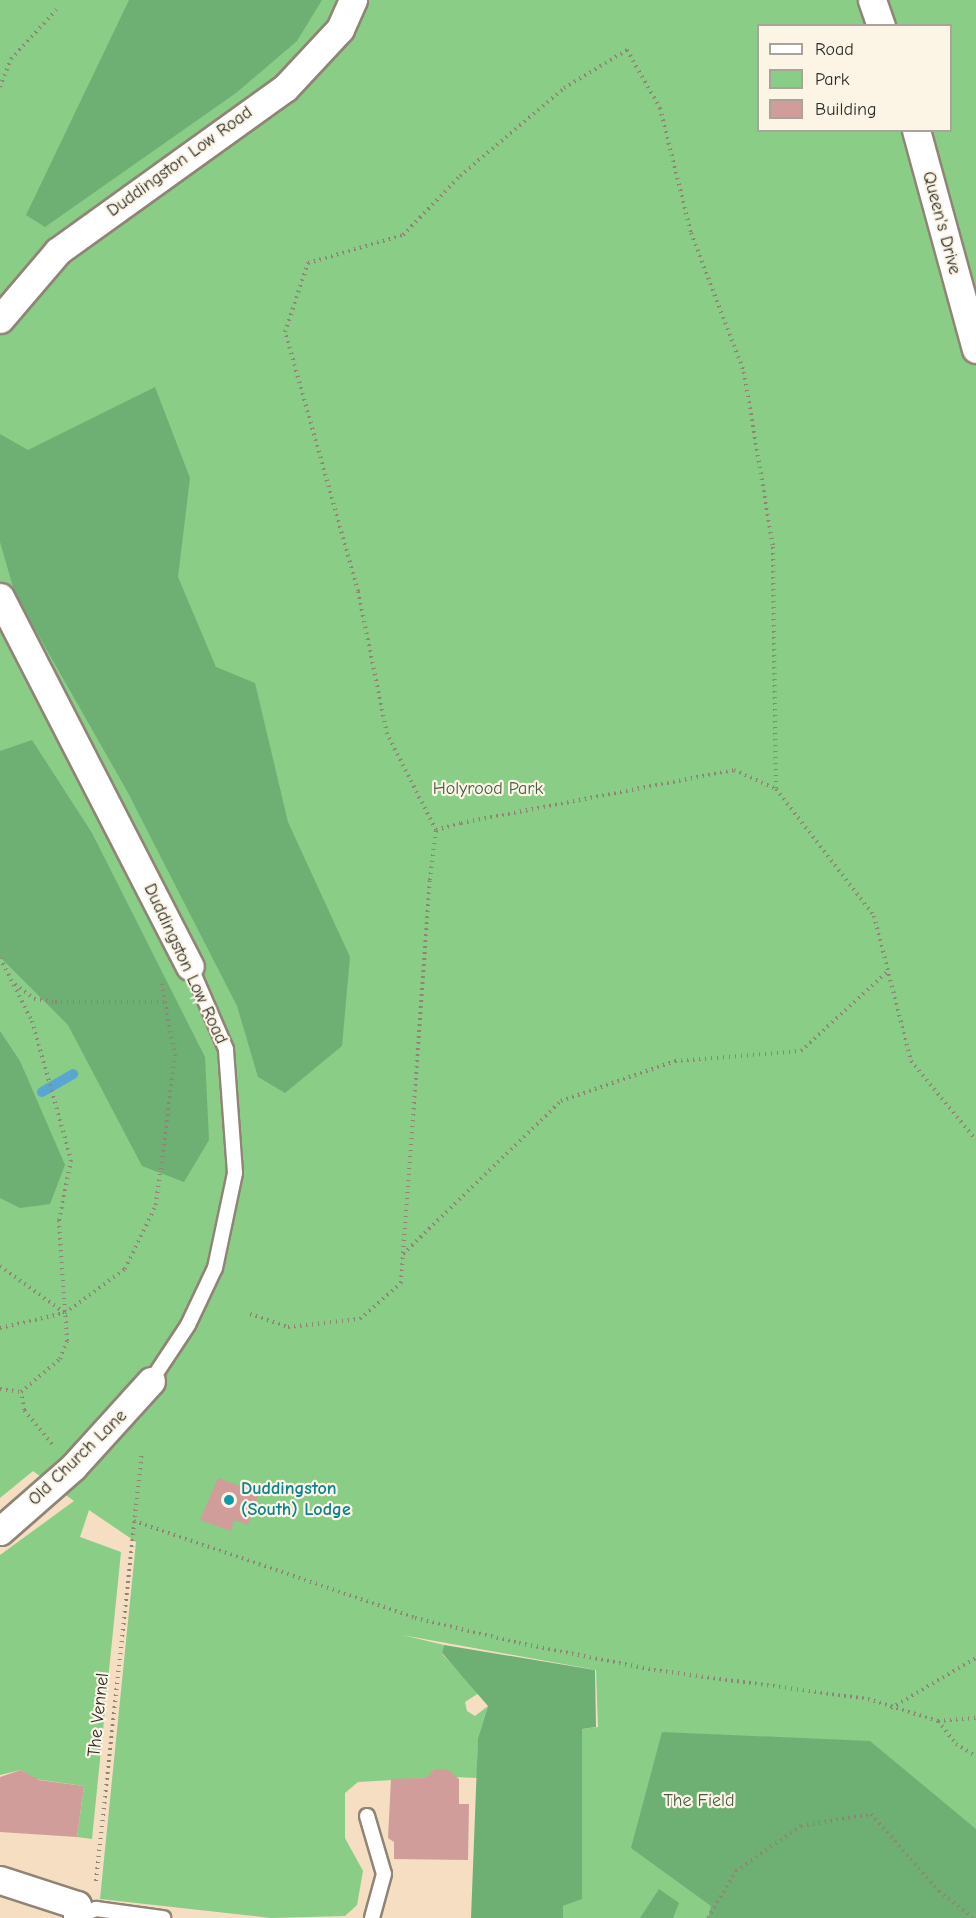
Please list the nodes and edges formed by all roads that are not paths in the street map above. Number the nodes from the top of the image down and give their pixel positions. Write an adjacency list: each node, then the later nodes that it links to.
1 (352, 0): 5 (street, Duddingston Low Road)
2 (872, 0): 3 (street)
3 (879, 24)
4 (917, 132): 6 (street, Queen's Drive)
5 (0, 319)
6 (976, 350)
7 (0, 597): 8 (street, Duddingston Low Road)
8 (190, 966): 9 (lane, Duddingston Low Road)
9 (151, 1381): 10 (street, Old Church Lane)
10 (0, 1531)
11 (368, 1816): 15 (lane)
12 (0, 1880): 13 (street)
13 (77, 1913): 14 (lane)
14 (163, 1918)
15 (372, 1918)

